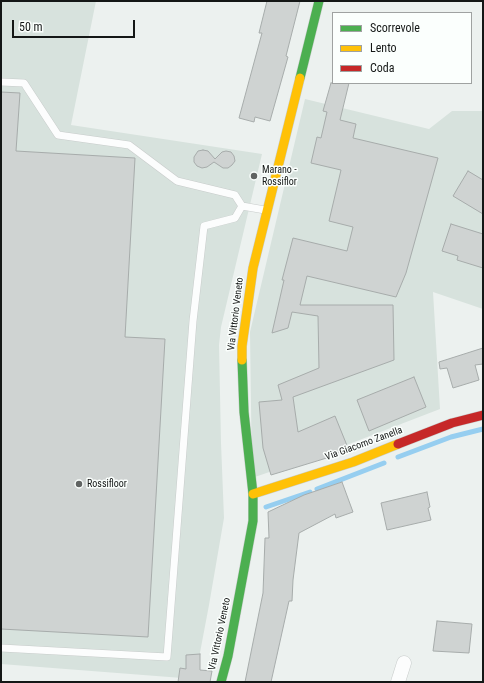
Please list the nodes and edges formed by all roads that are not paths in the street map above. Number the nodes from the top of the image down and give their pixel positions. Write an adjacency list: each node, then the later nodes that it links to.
1 (319, 1): 4 (street, Via Vittorio Veneto)
2 (1, 82): 3 (lane)
3 (242, 206): 4 (lane); 7 (lane)
4 (267, 210): 6 (street, Via Vittorio Veneto)
5 (483, 415): 6 (street, Via Giacomo Zanella)
6 (252, 494): 9 (street, Via Vittorio Veneto)
7 (1, 648)
8 (404, 663): 10 (street)
9 (220, 682)
10 (398, 682)

